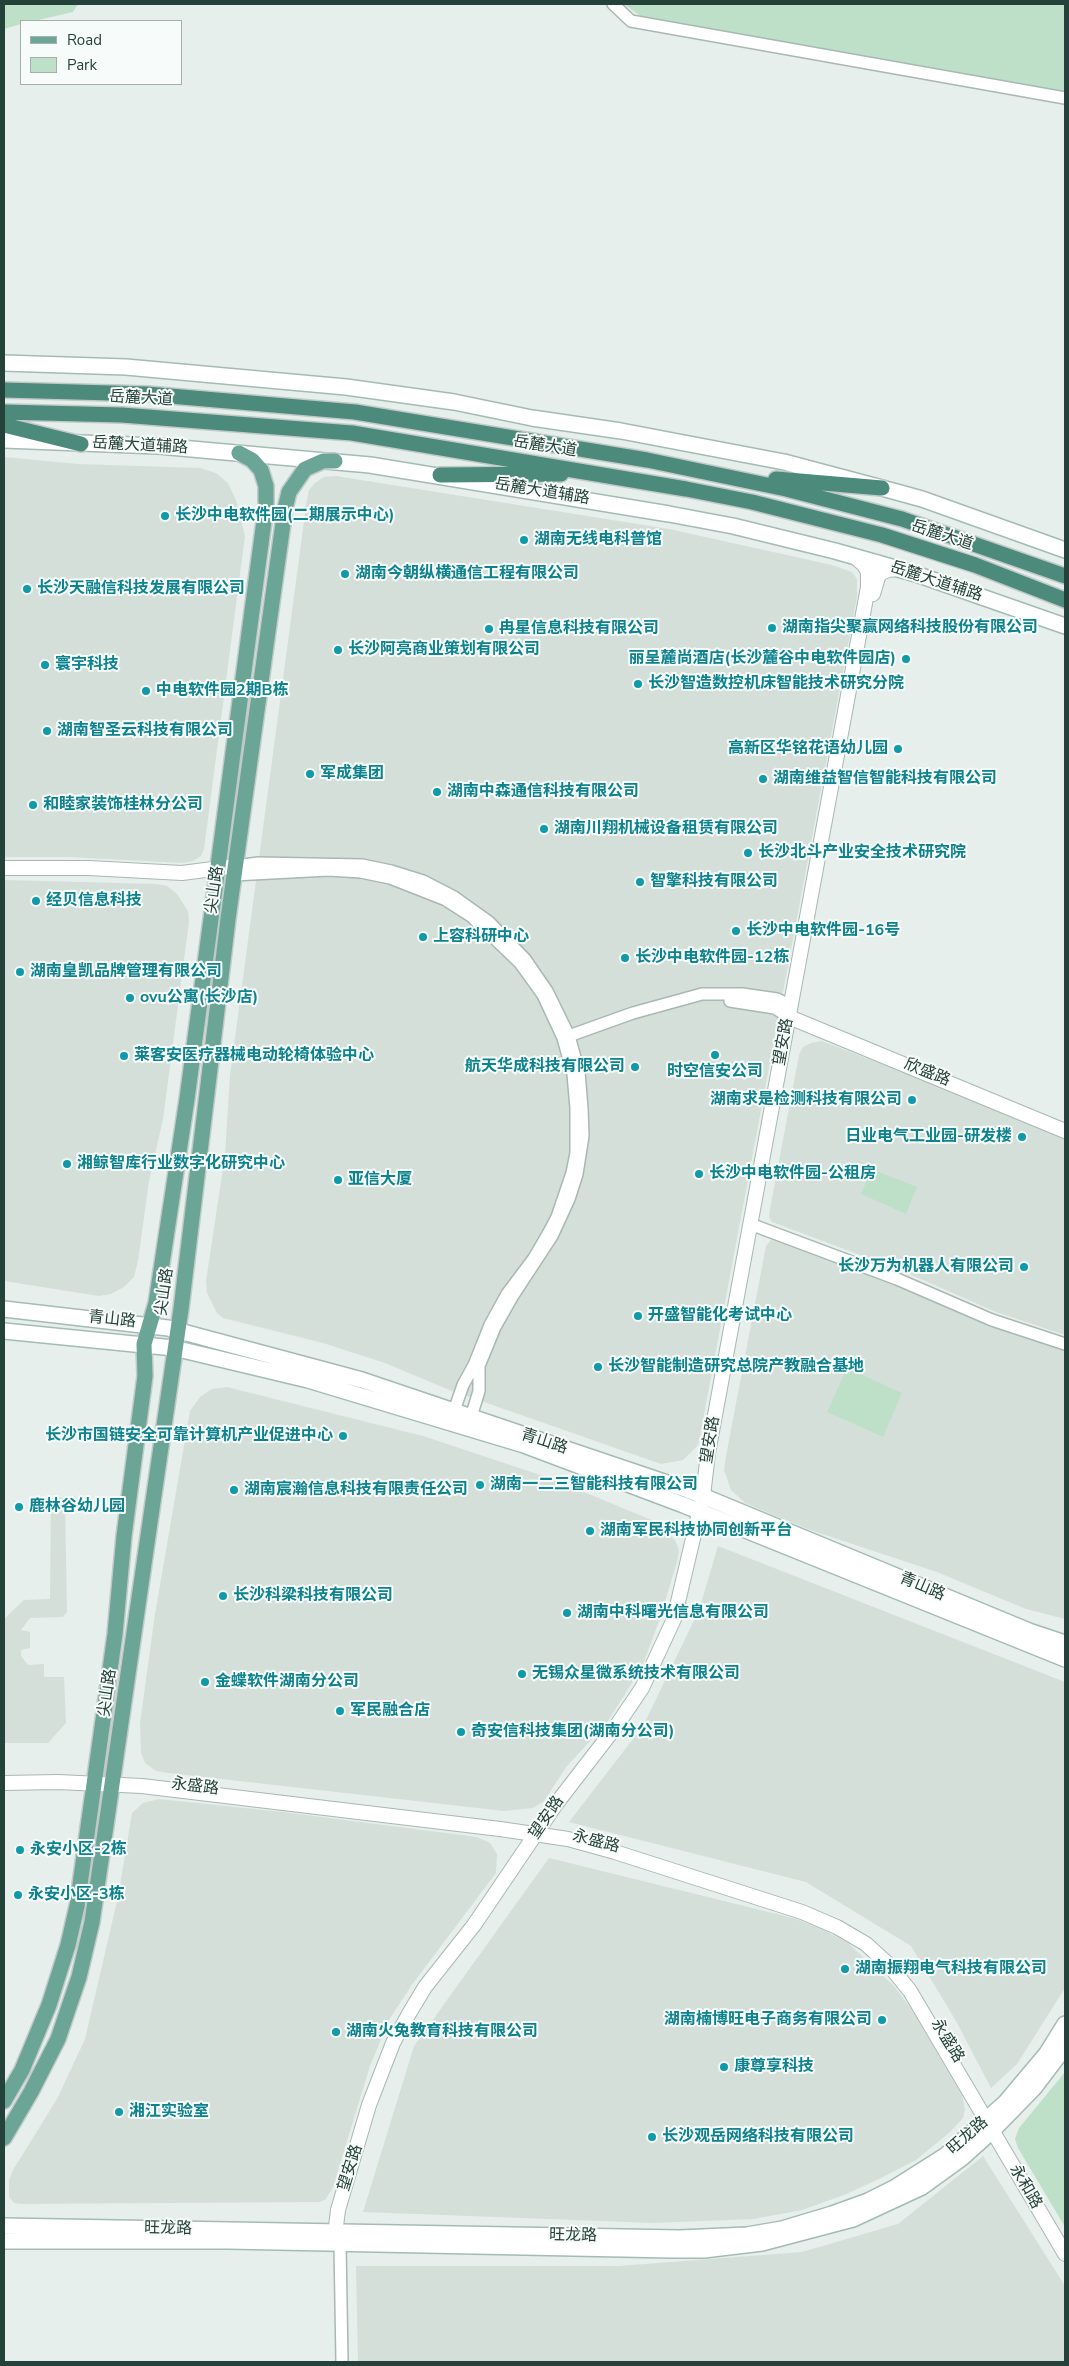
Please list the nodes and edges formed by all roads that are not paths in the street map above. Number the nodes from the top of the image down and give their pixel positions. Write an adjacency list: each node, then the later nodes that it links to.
1 (613, 4): 2 (street)
2 (1065, 98)
3 (4, 363): 14 (main road)
4 (4, 390): 12 (highway, 岳麓大道)
5 (4, 412): 11 (highway, 岳麓大道)
6 (4, 425): 8 (highway)
7 (4, 440): 8 (main road, 岳麓大道辅路)
8 (81, 444): 9 (main road, 岳麓大道辅路)
9 (239, 453): 10 (main road, 岳麓大道辅路); 23 (main road, 尖山路)
10 (334, 461): 13 (main road, 岳麓大道辅路); 22 (main road, 尖山路)
11 (604, 474): 13 (highway); 19 (highway, 岳麓大道)
12 (721, 474): 14 (highway); 18 (highway, 岳麓大道)
13 (440, 475): 16 (main road, 岳麓大道辅路)
14 (882, 488): 15 (main road)
15 (1065, 550)
16 (854, 556): 17 (main road, 岳麓大道辅路); 25 (street, 望安路)
17 (899, 569): 20 (main road, 岳麓大道辅路); 25 (street, 望安路)
18 (1065, 576)
19 (1065, 600)
20 (1065, 626)
21 (4, 868): 23 (street)
22 (235, 870): 23 (street); 26 (street); 32 (main road, 尖山路)
23 (217, 872): 24 (street); 31 (main road, 尖山路)
24 (4, 873)
25 (792, 1015): 26 (street); 27 (street, 欣盛路); 28 (street, 欣盛路); 29 (street, 望安路)
26 (567, 1040): 38 (street); 39 (street)
27 (1065, 1125)
28 (1065, 1131)
29 (753, 1223): 34 (street); 36 (street); 40 (street, 望安路)
30 (4, 1309): 31 (main road, 青山路)
31 (148, 1324): 32 (main road, 青山路); 35 (main road, 尖山路)
32 (177, 1330): 37 (main road, 尖山路); 38 (main road, 青山路)
33 (4, 1331): 35 (main road, 青山路)
34 (1065, 1340)
35 (144, 1344): 37 (main road, 青山路); 45 (main road, 尖山路)
36 (1065, 1344)
37 (174, 1348): 39 (main road, 青山路); 46 (main road, 尖山路)
38 (454, 1411): 39 (main road, 青山路)
39 (465, 1421): 40 (main road, 青山路); 41 (main road, 青山路)
40 (705, 1497): 41 (street, 望安路); 42 (main road, 青山路)
41 (702, 1513): 43 (main road, 青山路); 48 (street, 望安路)
42 (1065, 1643)
43 (1065, 1659)
44 (4, 1777): 45 (street, 永盛路)
45 (94, 1780): 46 (street, 永盛路); 47 (street, 永盛路); 51 (main road, 尖山路)
46 (113, 1781): 48 (street, 永盛路); 53 (main road, 尖山路)
47 (4, 1783)
48 (541, 1832): 52 (street, 永盛路); 55 (street, 望安路)
49 (1065, 2024): 52 (main road, 旺龙路)
50 (1065, 2047): 52 (main road, 旺龙路)
51 (4, 2101)
52 (991, 2124): 55 (main road, 旺龙路); 57 (street, 永和路); 58 (street, 永和路)
53 (4, 2138)
54 (4, 2226): 55 (main road, 旺龙路)
55 (337, 2238): 56 (main road, 旺龙路); 59 (street)
56 (4, 2241)
57 (1065, 2245)
58 (1065, 2254)
59 (342, 2362)

